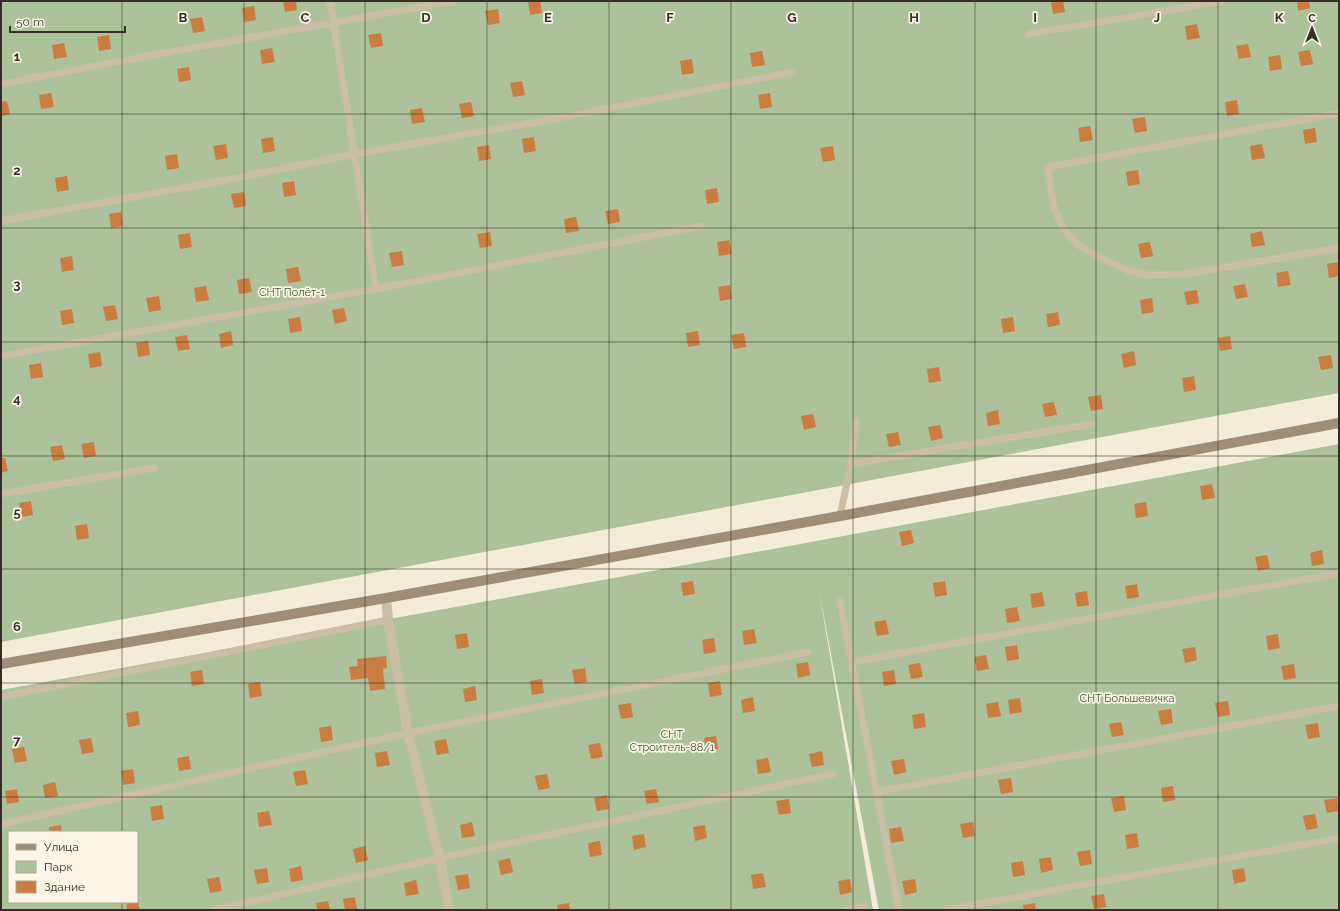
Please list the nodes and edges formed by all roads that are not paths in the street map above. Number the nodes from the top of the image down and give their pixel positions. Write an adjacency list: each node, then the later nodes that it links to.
1 (330, 1): 4 (lane)
2 (454, 1): 4 (lane)
3 (1223, 1): 5 (lane)
4 (333, 22): 7 (lane); 9 (lane)
5 (1029, 34)
6 (793, 72): 9 (lane)
7 (1, 84)
8 (1339, 113): 12 (lane)
9 (355, 154): 10 (lane); 13 (lane)
10 (1, 221)
11 (701, 226): 13 (lane)
12 (1339, 248)
13 (376, 289): 14 (lane)
14 (1, 356)
15 (856, 421): 18 (lane)
16 (1339, 423): 21 (street)
17 (1092, 424): 18 (lane)
18 (851, 464): 21 (lane)
19 (154, 468): 20 (lane)
20 (1, 494)
21 (840, 516): 23 (street)
22 (1339, 573): 27 (lane)
23 (386, 598): 25 (street); 28 (street)
24 (840, 601): 27 (lane)
25 (388, 620): 29 (lane); 31 (street)
26 (808, 652): 31 (lane)
27 (852, 662): 33 (lane)
28 (1, 664)
29 (1, 697)
30 (1339, 706): 33 (lane)
31 (408, 733): 34 (lane); 36 (street)
32 (833, 774): 36 (lane)
33 (876, 792): 41 (lane)
34 (1, 824)
35 (1339, 838): 42 (lane)
36 (440, 858): 38 (lane); 39 (street)
37 (865, 906): 40 (lane)
38 (214, 910)
39 (449, 910)
40 (846, 910)
41 (898, 910)
42 (946, 910)

